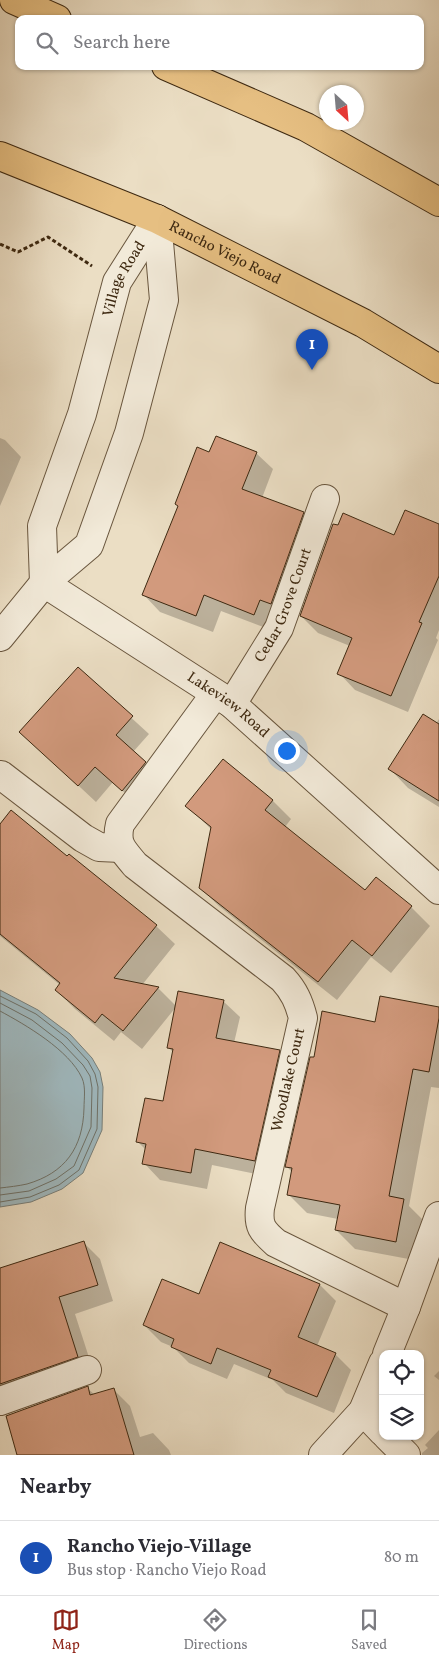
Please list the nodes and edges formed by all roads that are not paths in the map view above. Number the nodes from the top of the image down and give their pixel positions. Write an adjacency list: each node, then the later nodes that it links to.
1 (14, 0): 2 (main road)
2 (48, 15)
3 (175, 70): 5 (main road)
4 (0, 156): 6 (main road, Rancho Viejo Road)
5 (439, 202)
6 (157, 219): 7 (main road, Rancho Viejo Road); 9 (street, Village Road); 9 (street, Village Road)
7 (439, 370)
8 (324, 499): 11 (street, Cedar Grove Court)
9 (44, 583): 10 (street, Village Road); 11 (street, Lakeview Road)
10 (0, 637)
11 (224, 699): 13 (street); 14 (street, Lakeview Road)
12 (1, 775): 13 (street)
13 (121, 848): 16 (street, Woodlake Court)
14 (439, 890)
15 (439, 1216): 16 (street)
16 (406, 1307): 17 (street)
17 (389, 1350)
18 (87, 1370): 20 (street)
19 (379, 1373): 21 (street)
20 (0, 1400)
21 (363, 1412): 22 (street); 24 (street)
22 (379, 1428)
23 (391, 1440): 25 (street)
24 (322, 1455)
25 (406, 1455)

